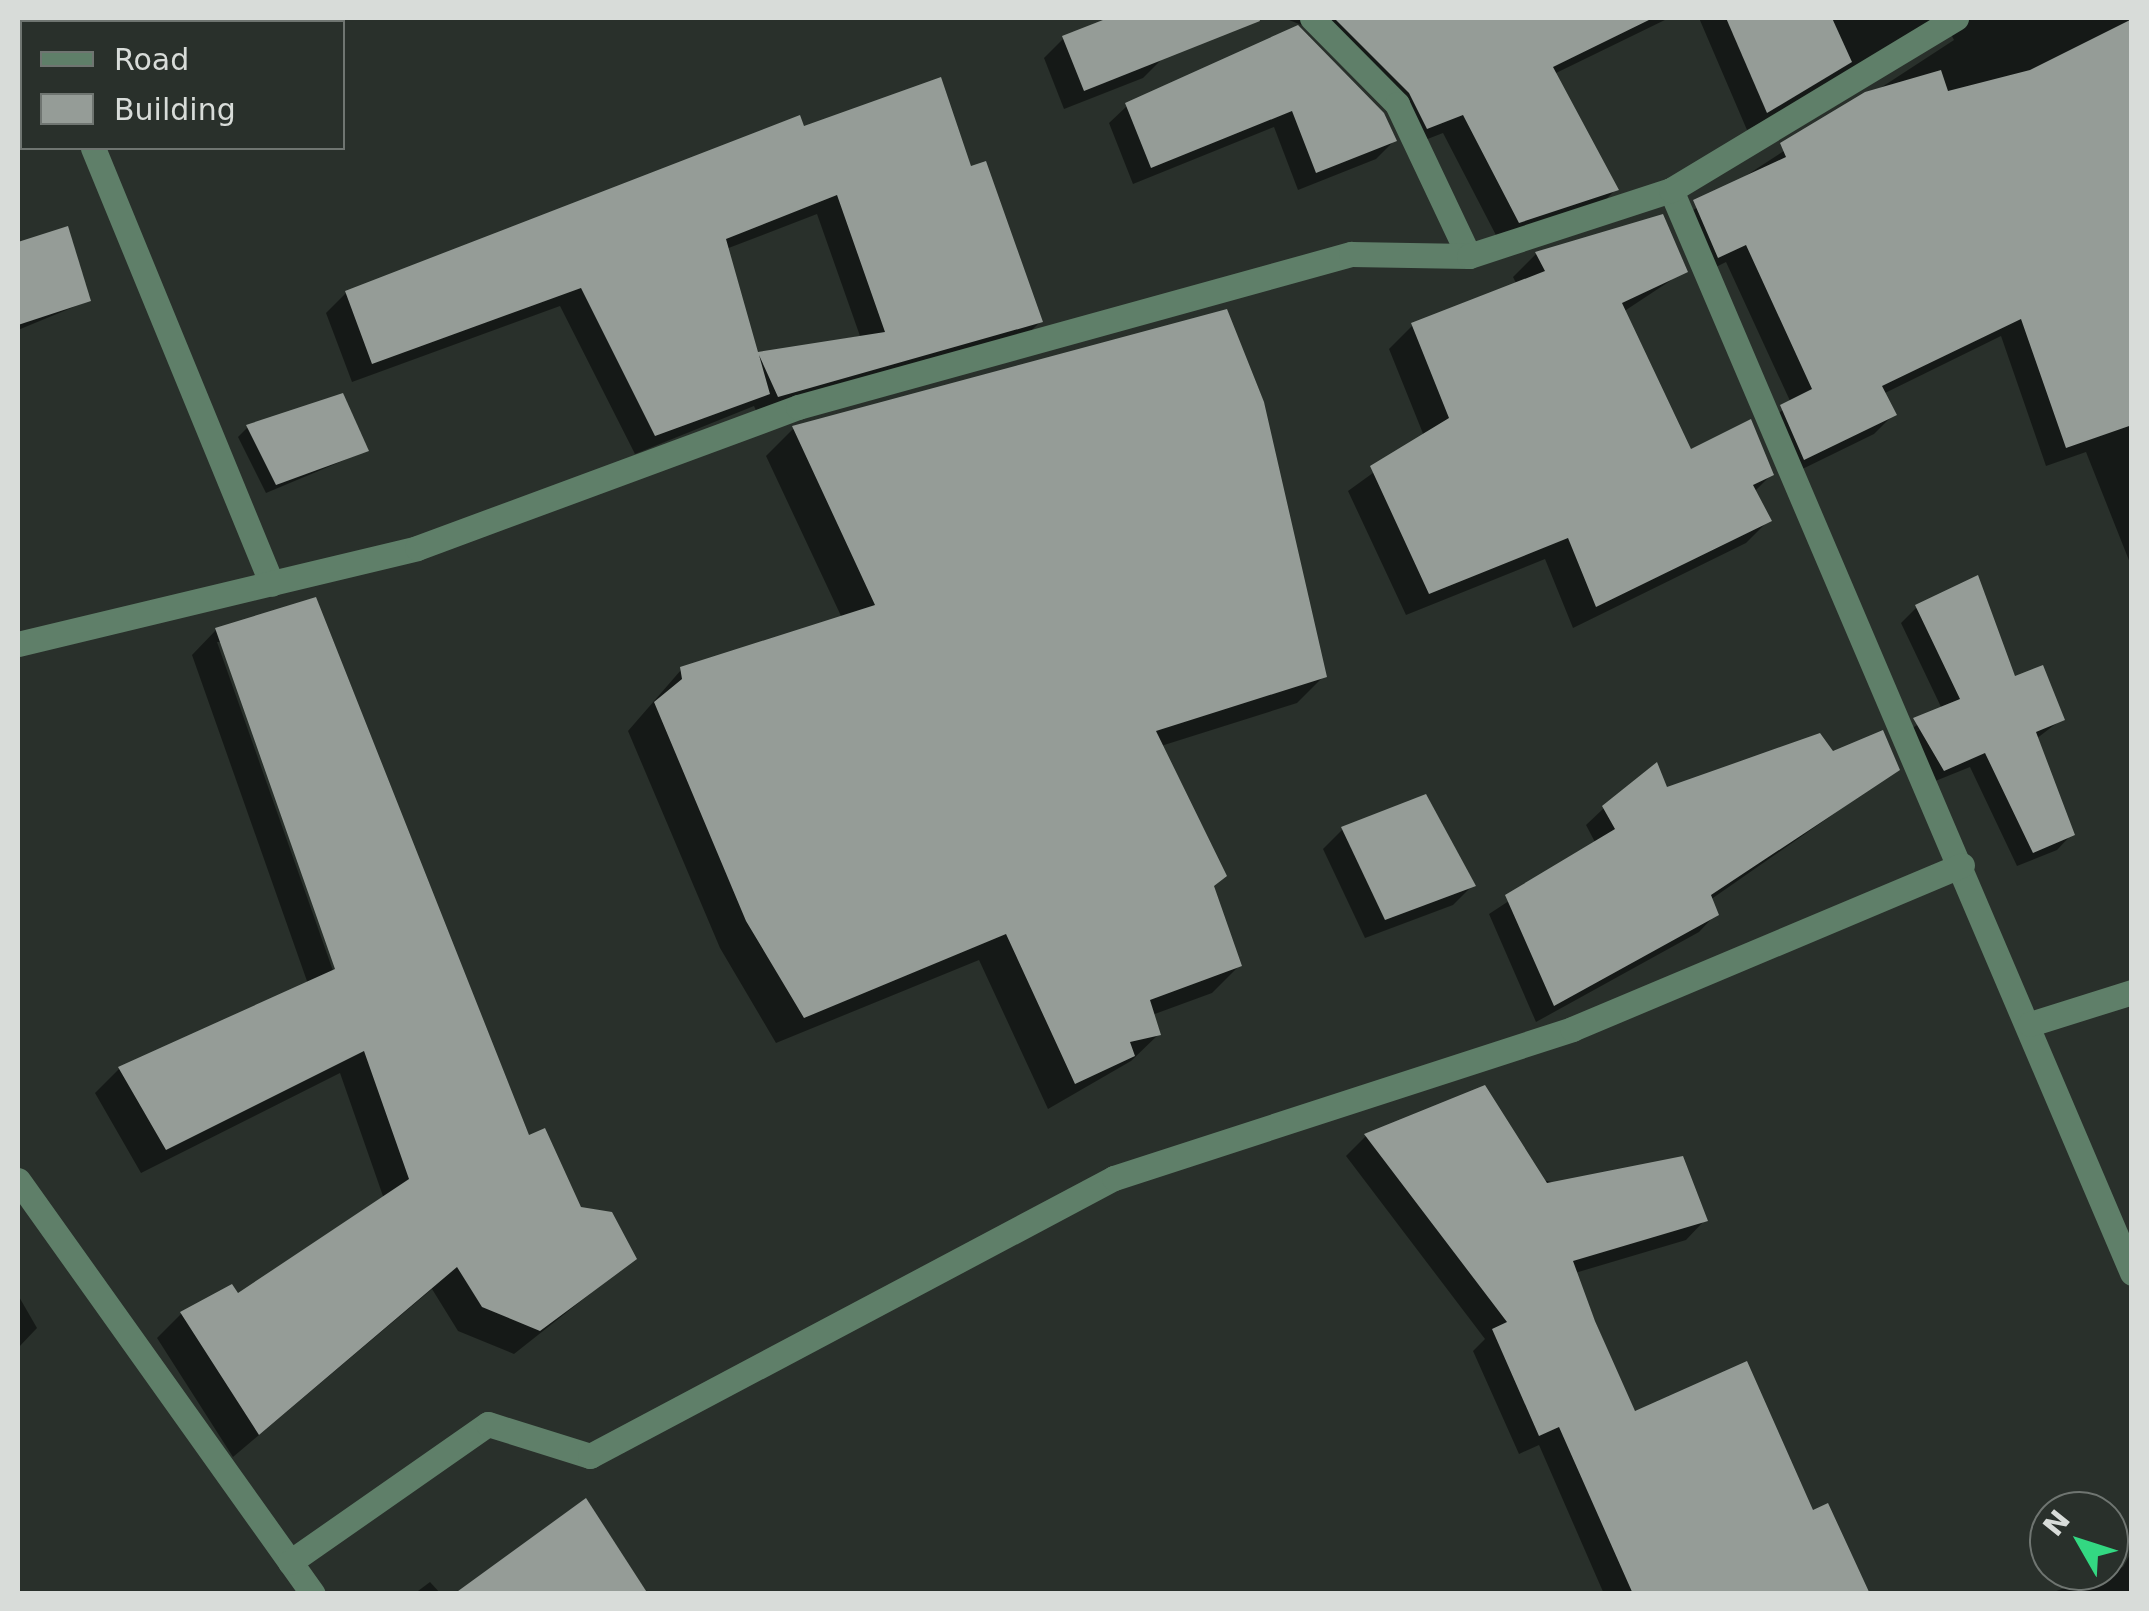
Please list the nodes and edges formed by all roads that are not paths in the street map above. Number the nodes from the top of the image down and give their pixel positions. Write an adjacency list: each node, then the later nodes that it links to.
1 (1312, 18): 5 (street)
2 (1956, 18): 4 (street)
3 (94, 150): 6 (street)
4 (1672, 190): 5 (street); 8 (street)
5 (1469, 256): 6 (street)
6 (272, 584): 7 (street)
7 (18, 644)
8 (1962, 865): 10 (street); 13 (street)
9 (2132, 992): 10 (street)
10 (2030, 1024): 12 (street)
11 (18, 1180): 13 (street)
12 (2132, 1273)
13 (290, 1562): 14 (street)
14 (313, 1594)

